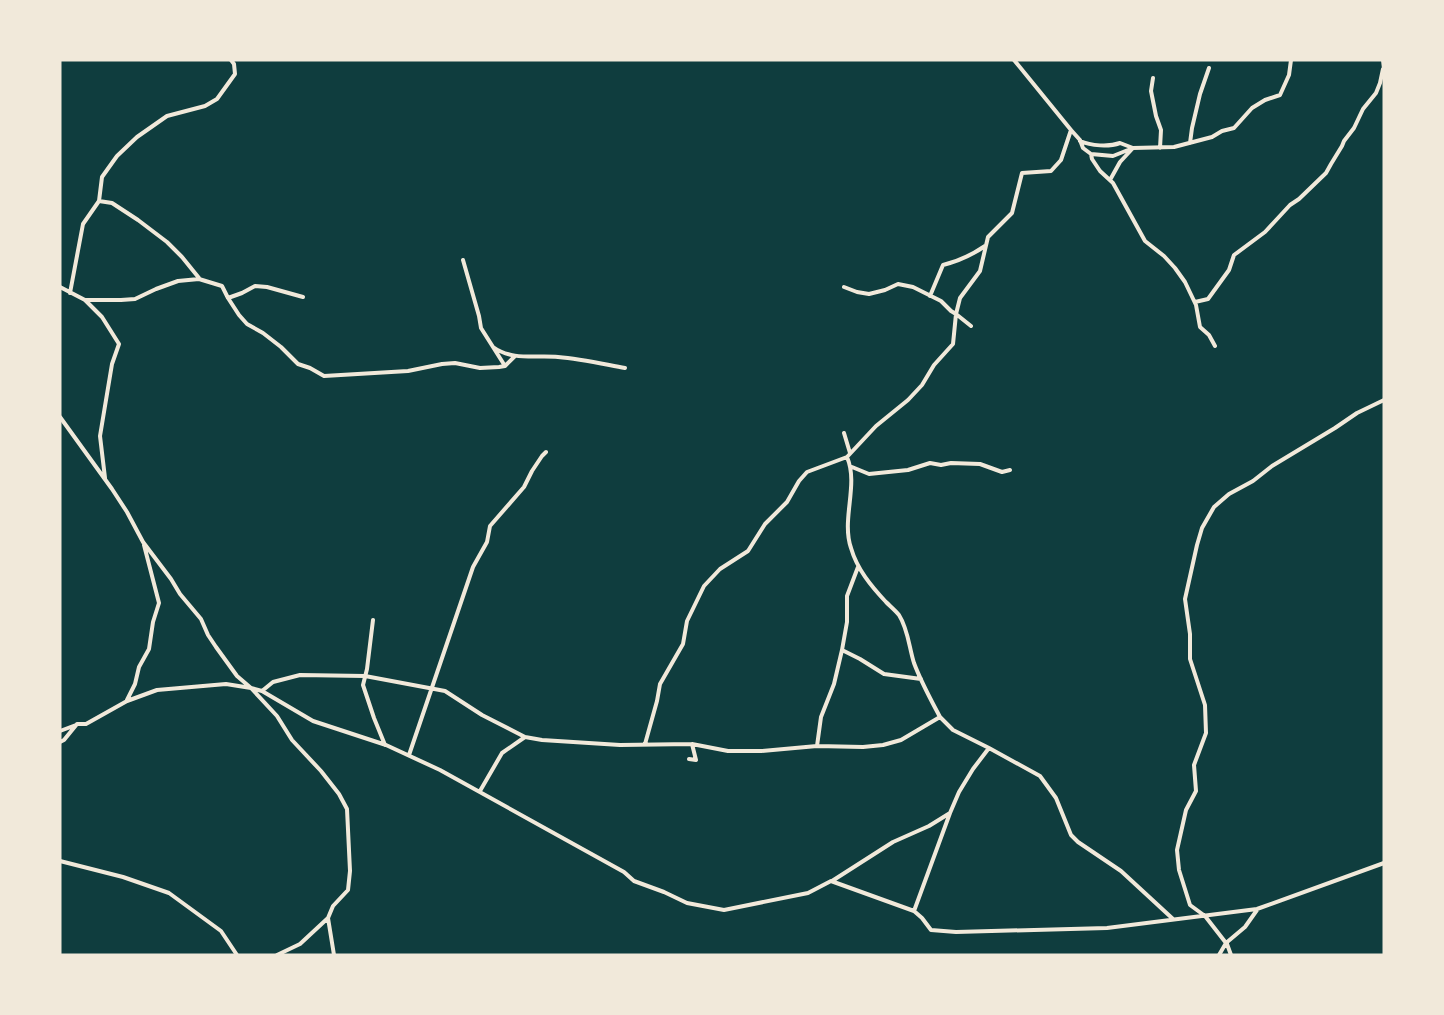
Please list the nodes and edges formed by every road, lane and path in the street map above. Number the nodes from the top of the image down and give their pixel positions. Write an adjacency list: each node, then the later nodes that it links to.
1 (231, 60): 15 (street)
2 (1014, 60): 8 (street)
3 (1291, 60): 10 (street)
4 (1383, 60): 6 (street)
5 (1209, 68): 10 (street)
6 (1384, 69): 26 (street)
7 (1154, 78): 12 (street)
8 (1071, 130): 9 (street); 16 (street)
9 (1080, 141): 11 (street); 13 (street)
10 (1190, 144): 12 (street)
11 (1133, 148): 12 (street); 13 (street); 14 (street)
12 (1160, 148)
13 (1090, 154): 14 (street)
14 (1110, 180): 26 (street)
15 (99, 201): 18 (street); 21 (street)
16 (986, 245): 22 (street); 27 (street)
17 (463, 260): 30 (street)
18 (199, 279): 24 (street); 25 (street)
19 (60, 287): 21 (street)
20 (844, 287): 22 (street)
21 (70, 293): 25 (street)
22 (930, 296): 27 (street)
23 (303, 297): 24 (street)
24 (228, 298): 32 (street)
25 (85, 300): 41 (street)
26 (1195, 302): 29 (street)
27 (956, 314): 28 (street); 38 (street)
28 (971, 326)
29 (1215, 346)
30 (493, 347): 31 (street); 32 (street)
31 (515, 356): 32 (street); 33 (street)
32 (505, 366)
33 (625, 368)
34 (1384, 400): 71 (street)
35 (60, 417): 41 (street)
36 (844, 433): 38 (street)
37 (546, 452): 49 (street)
38 (849, 456): 39 (street); 57 (street)
39 (852, 467): 40 (street); 43 (street)
40 (1010, 470)
41 (106, 481): 42 (street)
42 (143, 542): 48 (street); 51 (street)
43 (859, 567): 45 (street); 47 (street)
44 (373, 620): 46 (street)
45 (842, 650): 47 (street); 60 (street)
46 (365, 676): 49 (street); 50 (street); 59 (street)
47 (921, 679): 52 (street)
48 (251, 688): 50 (street); 51 (street); 72 (street)
49 (431, 688): 55 (street); 62 (street)
50 (262, 691): 59 (street)
51 (127, 701): 53 (street)
52 (940, 717): 60 (street); 61 (street)
53 (77, 724): 54 (street); 56 (street)
54 (60, 731)
55 (525, 737): 57 (street); 64 (street)
56 (60, 742)
57 (645, 744): 58 (street)
58 (693, 744): 60 (street); 63 (street)
59 (386, 745): 62 (street)
60 (816, 746)
61 (989, 748): 65 (street); 73 (street)
62 (409, 755): 64 (street)
63 (689, 759)
64 (480, 791): 68 (street)
65 (950, 813): 68 (street); 70 (street)
66 (60, 861): 75 (street)
67 (1384, 863): 69 (street)
68 (831, 881): 70 (street)
69 (1257, 909): 71 (street); 74 (street)
70 (914, 911): 73 (street)
71 (1205, 916): 73 (street); 74 (street)
72 (328, 918): 76 (street); 77 (street)
73 (1173, 920)
74 (1226, 943): 78 (street); 79 (street)
75 (237, 955)
76 (277, 955)
77 (334, 955)
78 (1219, 955)
79 (1231, 955)

